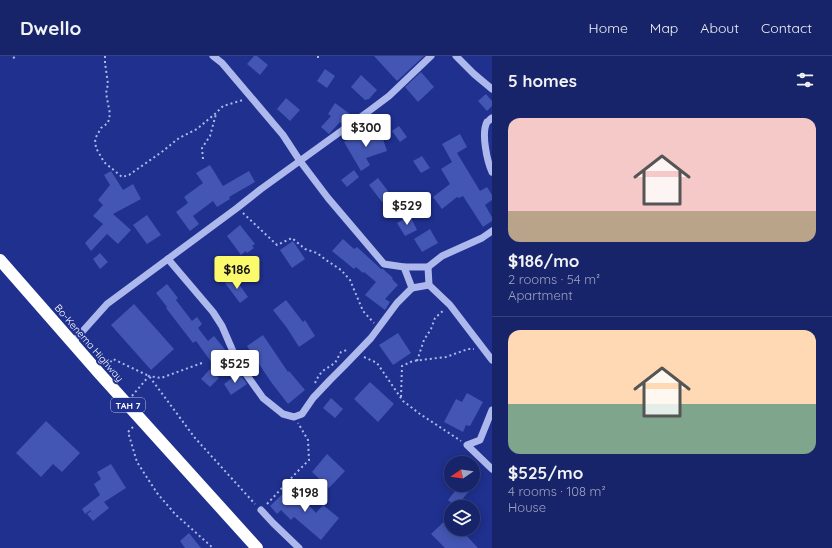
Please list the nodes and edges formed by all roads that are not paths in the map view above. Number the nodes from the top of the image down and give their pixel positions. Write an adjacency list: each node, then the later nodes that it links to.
1 (214, 56): 6 (street)
2 (431, 56): 6 (street)
3 (456, 56): 4 (street)
4 (492, 90)
5 (492, 118): 7 (street)
6 (300, 161): 9 (street); 11 (street)
7 (492, 172)
8 (492, 231): 12 (street)
9 (168, 259): 14 (street); 15 (street)
10 (0, 260): 15 (highway, Bo-Kenema Highway / TAH 7)
11 (404, 267): 12 (street); 14 (street)
12 (428, 267): 13 (street)
13 (429, 285): 14 (street); 16 (street)
14 (412, 288)
15 (73, 342): 20 (highway, Bo-Kenema Highway / TAH 7)
16 (492, 360)
17 (492, 410): 18 (street)
18 (492, 469)
19 (261, 510): 21 (street)
20 (257, 548)
21 (299, 548)

